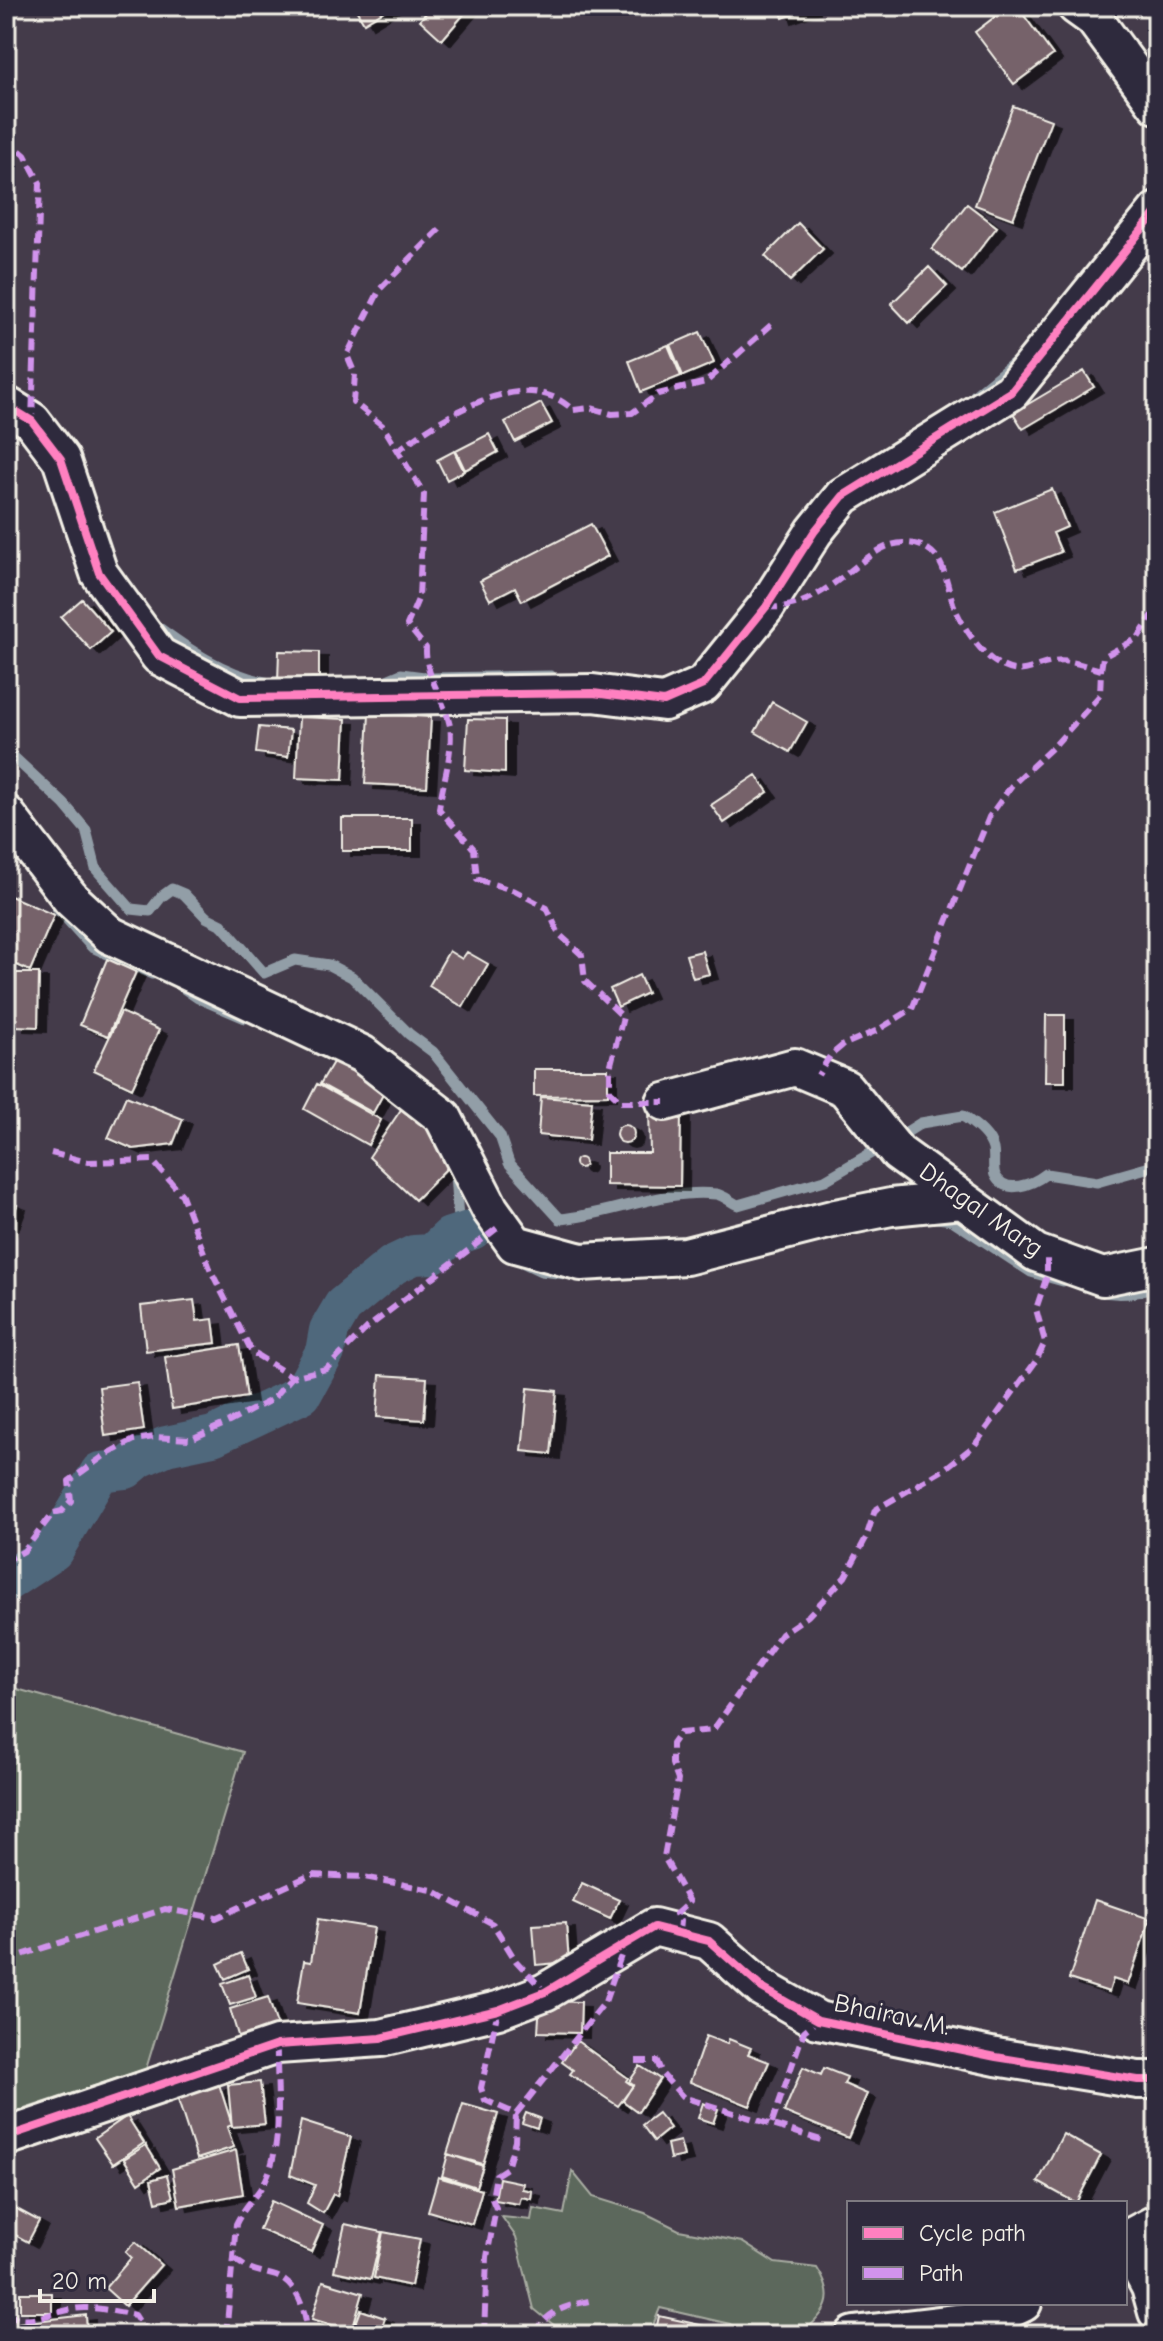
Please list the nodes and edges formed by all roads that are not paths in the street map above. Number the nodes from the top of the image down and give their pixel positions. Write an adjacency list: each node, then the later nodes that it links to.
1 (1076, 6): 2 (street)
2 (1157, 105)
3 (1157, 211): 4 (street)
4 (6, 405)
5 (6, 814): 7 (street)
6 (665, 1102): 7 (street, Dhagal Marg)
7 (962, 1200): 8 (street, Dhagal Marg)
8 (1157, 1266)
9 (1157, 2080): 10 (street, Bhairav M.)
10 (6, 2137)
11 (1157, 2223): 12 (street)
12 (1127, 2239)
13 (1127, 2244): 15 (street)
14 (1019, 2305): 16 (street)
15 (1157, 2312)
16 (854, 2335)

